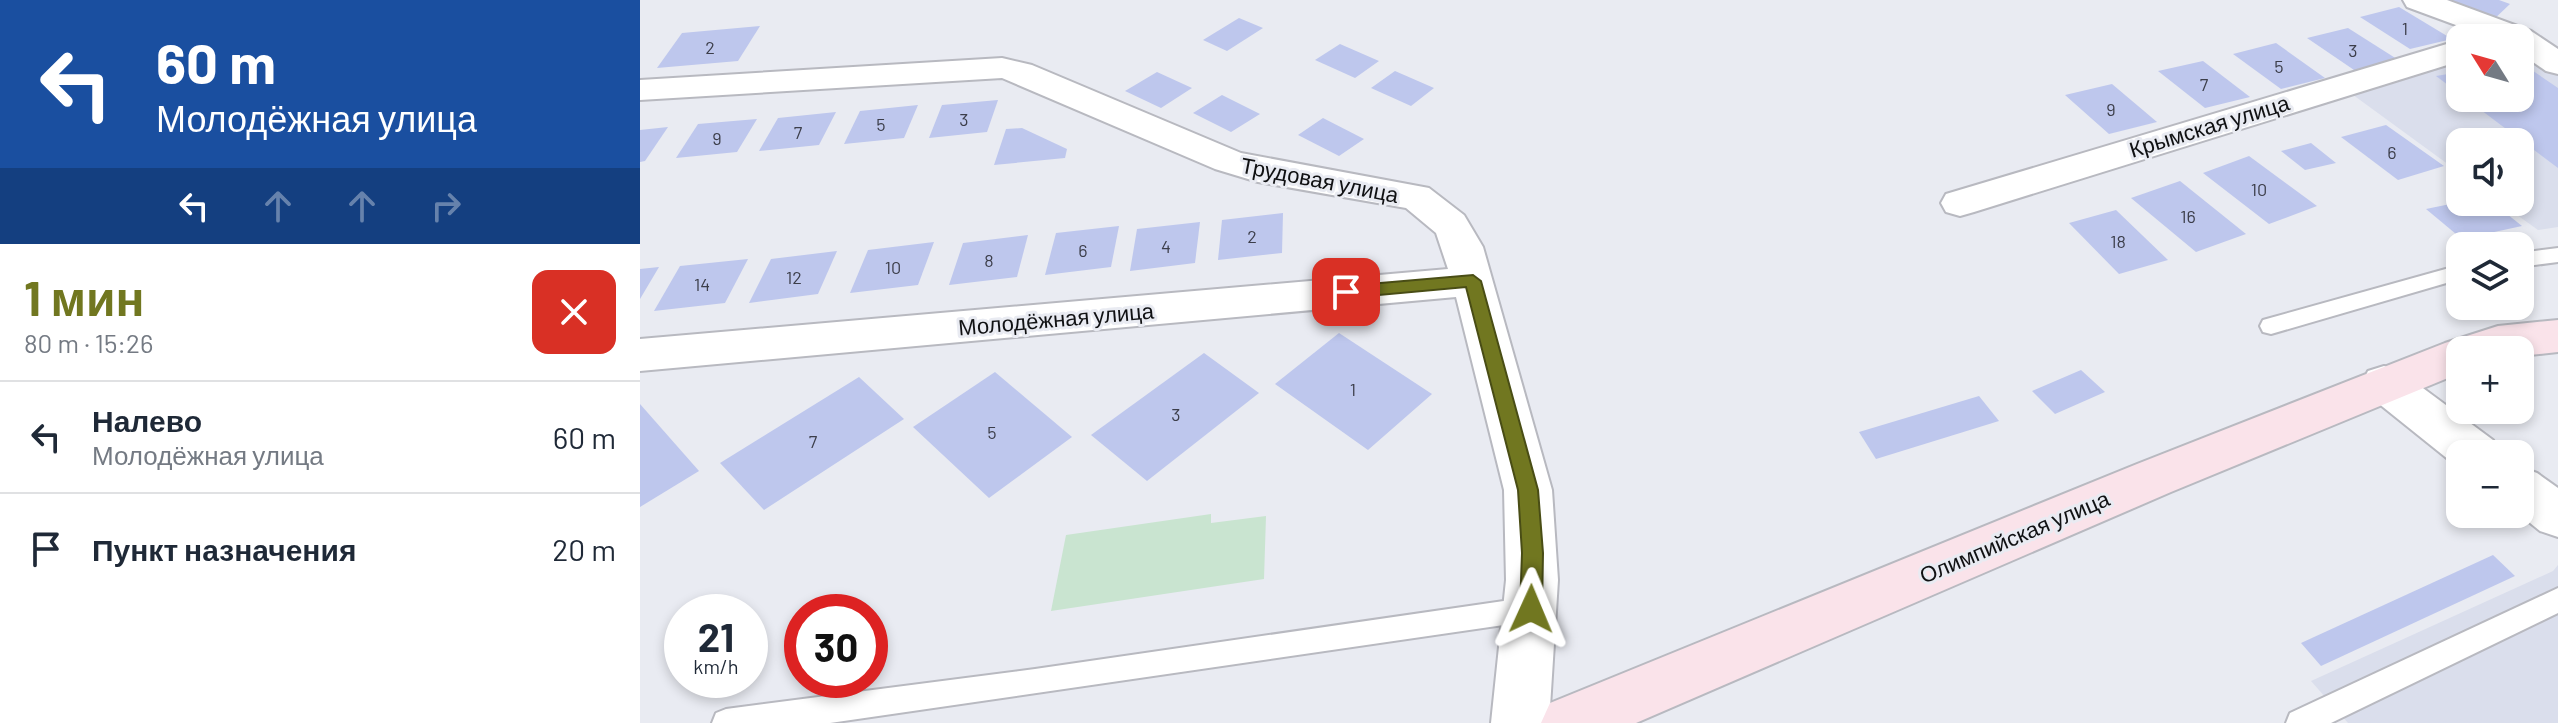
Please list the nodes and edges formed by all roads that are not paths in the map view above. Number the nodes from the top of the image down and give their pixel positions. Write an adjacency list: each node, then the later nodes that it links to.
1 (2418, 0): 2 (street)
2 (2480, 24)
3 (2534, 49): 5 (street)
4 (2446, 54): 7 (street, Крымская улица)
5 (2558, 64)
6 (640, 90): 11 (street, Трудовая улица)
7 (1960, 203)
8 (2558, 255): 9 (lane)
9 (2534, 258)
10 (2446, 275): 12 (lane)
11 (1473, 281): 15 (street, Молодёжная улица); 22 (street, Трудовая улица)
12 (2271, 326)
13 (2558, 336): 14 (street)
14 (2534, 338)
15 (640, 355)
16 (2446, 360): 17 (street, Олимпийская улица)
17 (2384, 383): 18 (street); 25 (street, Олимпийская улица)
18 (2458, 440)
19 (2534, 498): 20 (street)
20 (2558, 516)
21 (2558, 600): 26 (lane)
22 (1531, 609): 23 (lane); 24 (street, Трудовая улица)
23 (726, 723)
24 (1520, 723)
25 (1570, 723)
26 (2300, 723)

